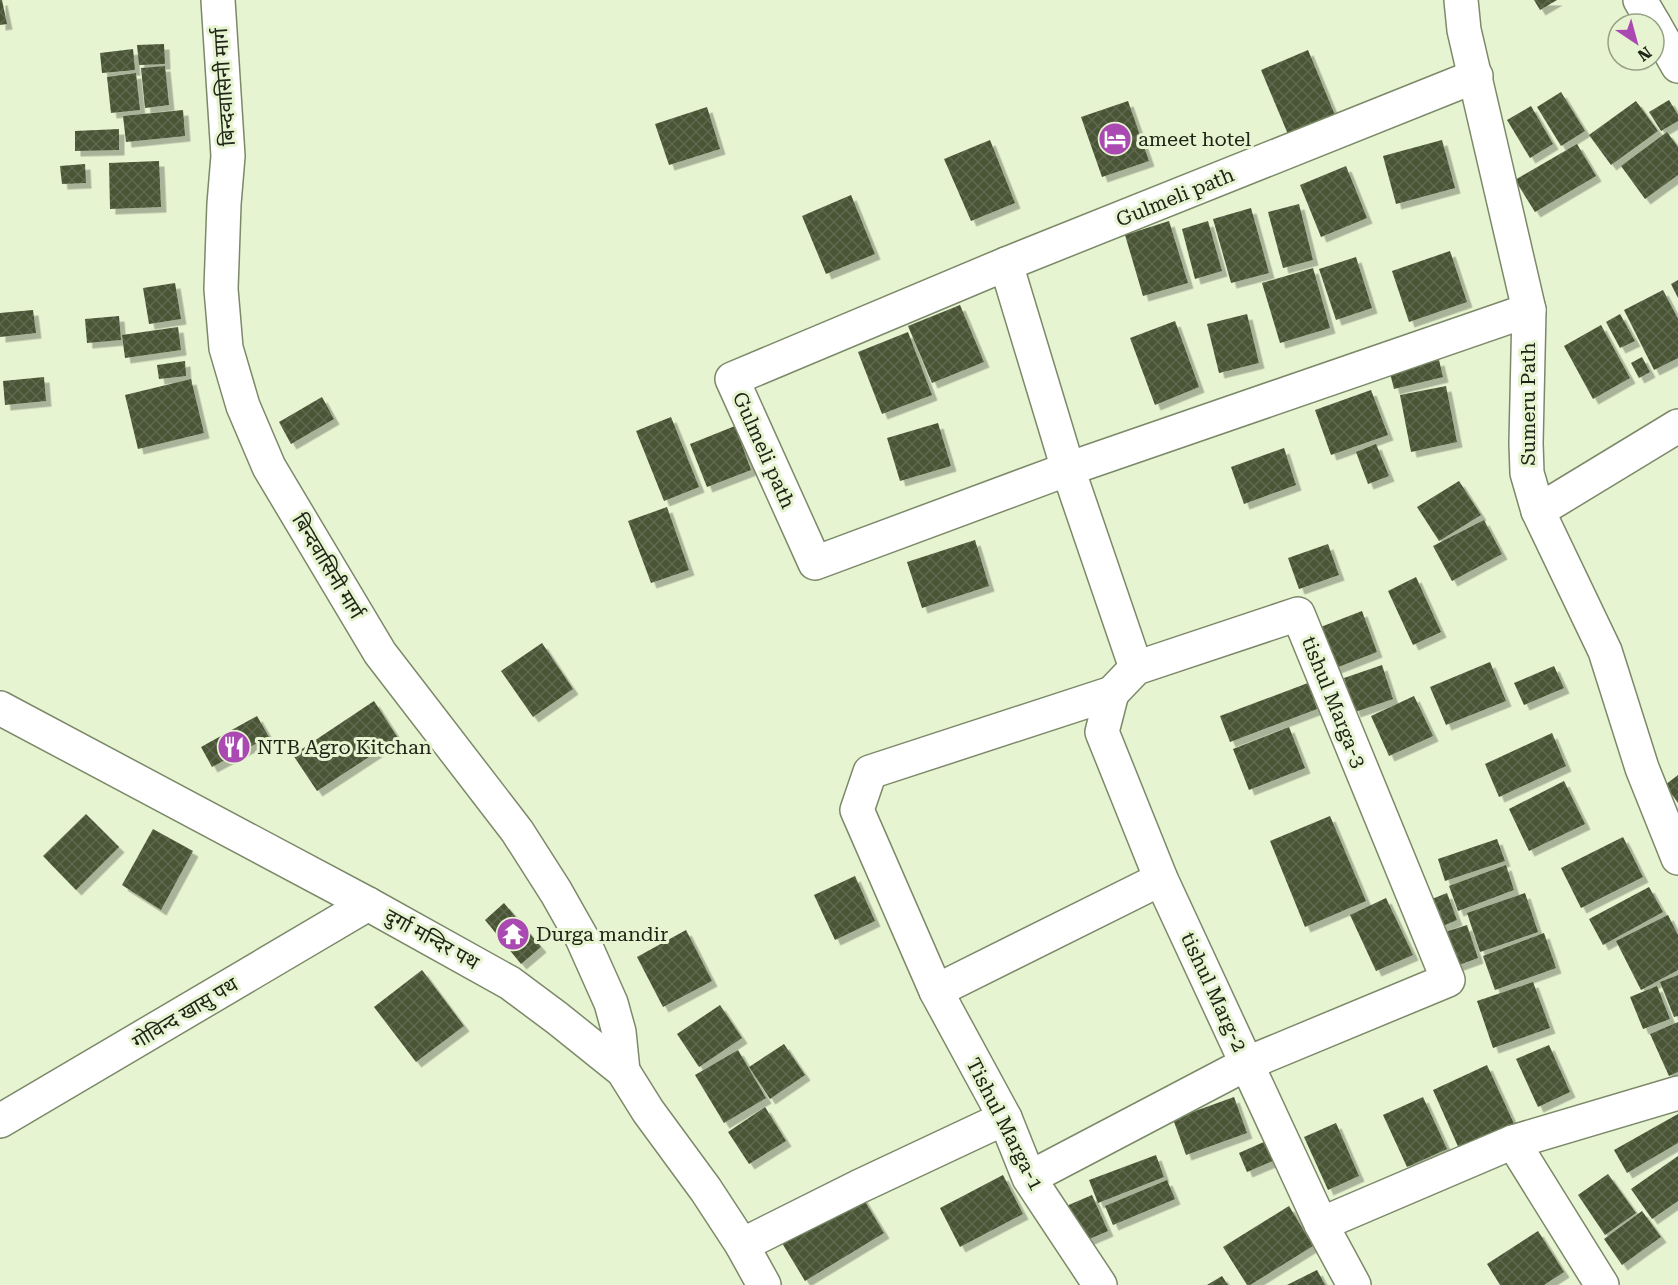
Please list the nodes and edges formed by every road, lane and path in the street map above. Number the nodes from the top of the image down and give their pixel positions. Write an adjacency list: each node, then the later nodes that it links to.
1 (218, 0): 19 (street, बिन्दवासिनी मार्ग)
2 (1461, 0): 5 (street, Sumeru Path)
3 (1666, 45): 4 (street)
4 (1678, 66)
5 (1476, 76): 6 (street, Gulmeli path); 7 (street, Sumeru Path)
6 (1006, 264): 9 (street); 9 (street, Gulmeli path)
7 (1529, 310): 9 (street, Gulmeli path); 10 (street, Sumeru Path)
8 (1678, 426): 10 (street)
9 (1068, 469): 11 (street)
10 (1538, 511): 14 (street, Sumeru Path)
11 (1136, 668): 12 (street, tishul Marga-3); 18 (street, tishul Marga-3)
12 (1112, 693): 15 (street, tishul Marg-2); 17 (street, Tishul Marga-1)
13 (0, 708): 16 (street, दुर्गा मन्दिर पथ)
14 (1678, 858)
15 (1161, 879): 17 (street); 18 (street, tishul Marg-2)
16 (368, 904): 19 (street, दुर्गा मन्दिर पथ); 22 (street, गोविन्द खासु पथ)
17 (936, 991): 21 (street, Tishul Marga-1)
18 (1248, 1064): 24 (street); 25 (street, tishul Marg-2)
19 (623, 1071): 26 (street, दुर्गा मन्दिर पथ)
20 (1678, 1093): 23 (street)
21 (1005, 1118): 24 (street, Tishul Marga-1); 26 (street)
22 (0, 1121)
23 (1513, 1142): 25 (street); 30 (street)
24 (1029, 1178): 28 (street, Tishul Marga-1)
25 (1321, 1224): 29 (street, tishul Marg-2)
26 (742, 1245): 27 (street, दुर्गा मन्दिर पथ)
27 (765, 1285)
28 (1100, 1285)
29 (1354, 1285)
30 (1602, 1285)

